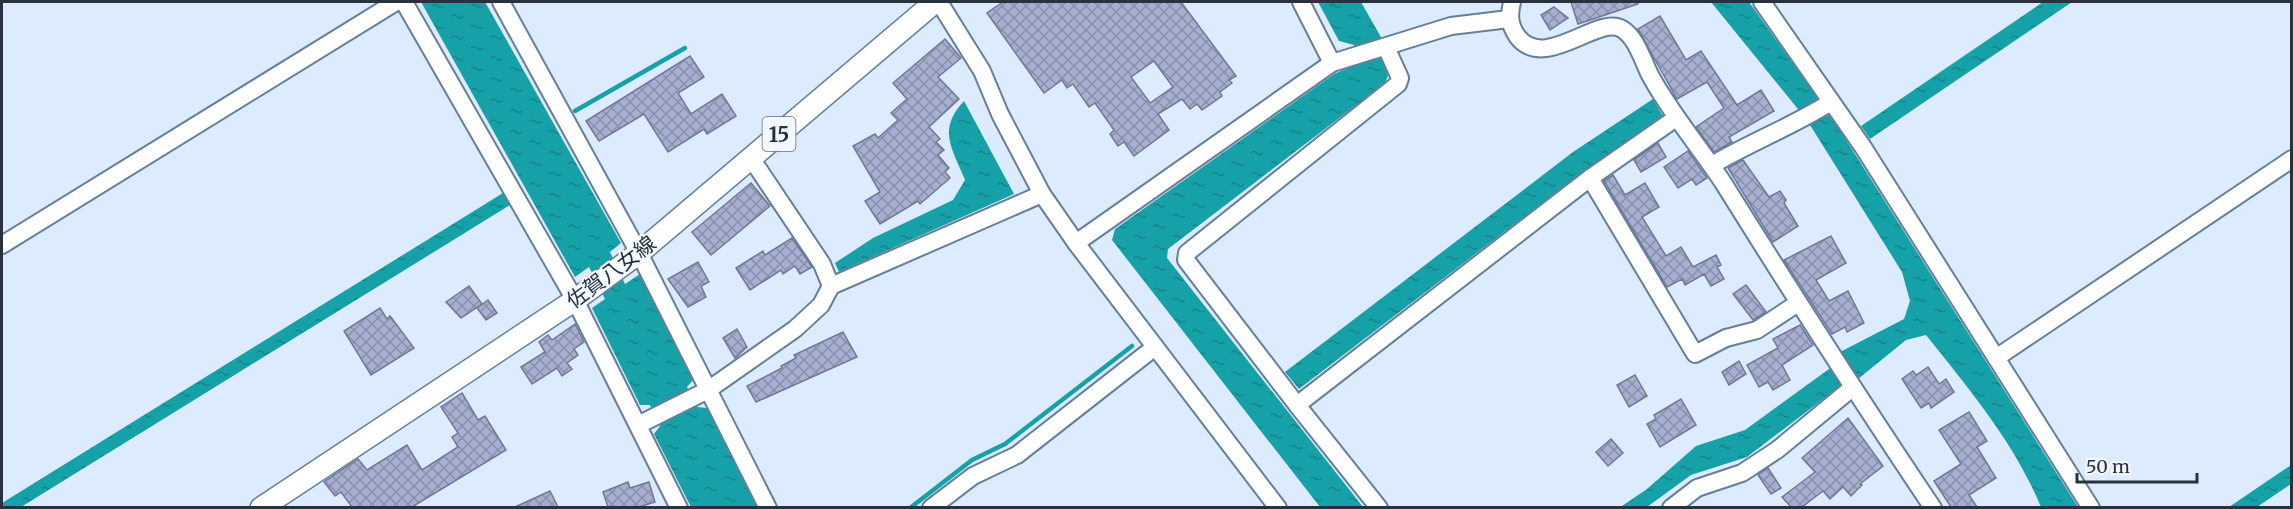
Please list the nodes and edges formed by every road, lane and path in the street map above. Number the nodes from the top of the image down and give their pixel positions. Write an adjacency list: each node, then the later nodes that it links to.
1 (396, 2): 19 (street)
2 (404, 2): 22 (street)
3 (501, 2): 20 (street)
4 (937, 2): 13 (main road, 佐賀八女線 / 15); 17 (street)
5 (1300, 2): 10 (street)
6 (1512, 2): 8 (street)
7 (1762, 2): 11 (street)
8 (1509, 20): 9 (street); 12 (street)
9 (1386, 47): 10 (street); 28 (street)
10 (1332, 63): 18 (street)
11 (1821, 108): 15 (street); 25 (street)
12 (1676, 118): 15 (street); 16 (street)
13 (751, 158): 20 (main road, 佐賀八女線 / 15); 21 (street)
14 (2292, 159): 25 (street)
15 (1712, 165): 23 (street)
16 (1590, 178): 23 (street); 28 (street)
17 (1042, 194): 18 (street); 21 (street)
18 (1076, 243): 24 (street)
19 (2, 245)
20 (639, 253): 22 (main road, 佐賀八女線 / 15); 27 (street)
21 (831, 286): 27 (street)
22 (575, 300): 29 (street); 30 (main road, 佐賀八女線 / 15)
23 (1798, 303): 26 (street)
24 (1155, 347): 33 (street); 34 (street)
25 (1996, 358): 38 (street)
26 (1850, 386): 36 (street); 37 (street)
27 (708, 390): 29 (street); 32 (street)
28 (1297, 405): 35 (street)
29 (638, 425): 31 (street)
30 (261, 507)
31 (680, 507)
32 (768, 507)
33 (931, 507)
34 (1278, 507)
35 (1379, 507)
36 (1671, 507)
37 (1933, 507)
38 (2091, 507)

